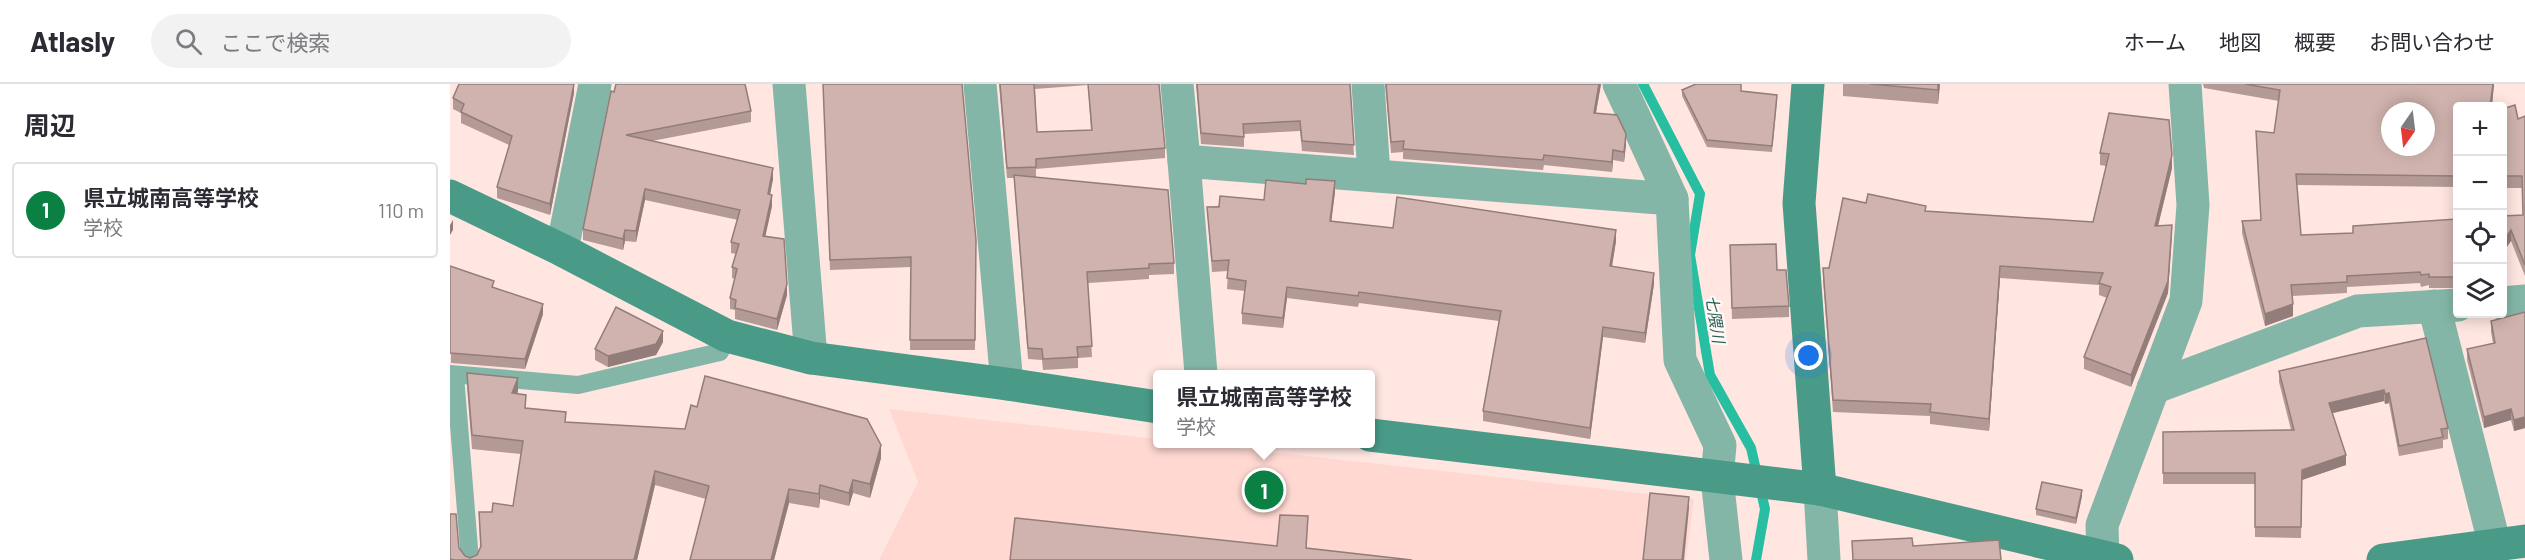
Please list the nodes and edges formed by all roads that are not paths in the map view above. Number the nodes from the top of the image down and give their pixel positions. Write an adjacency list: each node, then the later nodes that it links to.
1 (595, 84): 13 (street)
2 (789, 84): 18 (street)
3 (980, 84): 21 (street)
4 (1177, 84): 9 (street)
5 (1368, 84): 10 (street)
6 (1619, 84): 12 (street)
7 (1808, 84): 27 (street)
8 (2185, 84): 22 (street)
9 (1184, 160): 10 (street); 19 (street)
10 (1374, 175): 12 (street)
11 (450, 196): 13 (street)
12 (1672, 199): 26 (street)
13 (562, 250): 17 (street)
14 (2525, 301): 15 (street)
15 (2507, 303)
16 (2446, 306): 22 (street); 28 (street)
17 (726, 336): 18 (street); 20 (lane)
18 (811, 358): 21 (street)
19 (1201, 370)
20 (453, 375): 25 (lane)
21 (1007, 384): 23 (street)
22 (2153, 388): 29 (street)
23 (1153, 406)
24 (1375, 436): 26 (street)
25 (456, 466): 30 (lane)
26 (1729, 480): 27 (street); 31 (street)
27 (1807, 488): 29 (street); 32 (street)
28 (2510, 543): 33 (street)
29 (2108, 559)
30 (470, 560)
31 (1726, 560)
32 (1824, 560)
33 (2383, 560)

